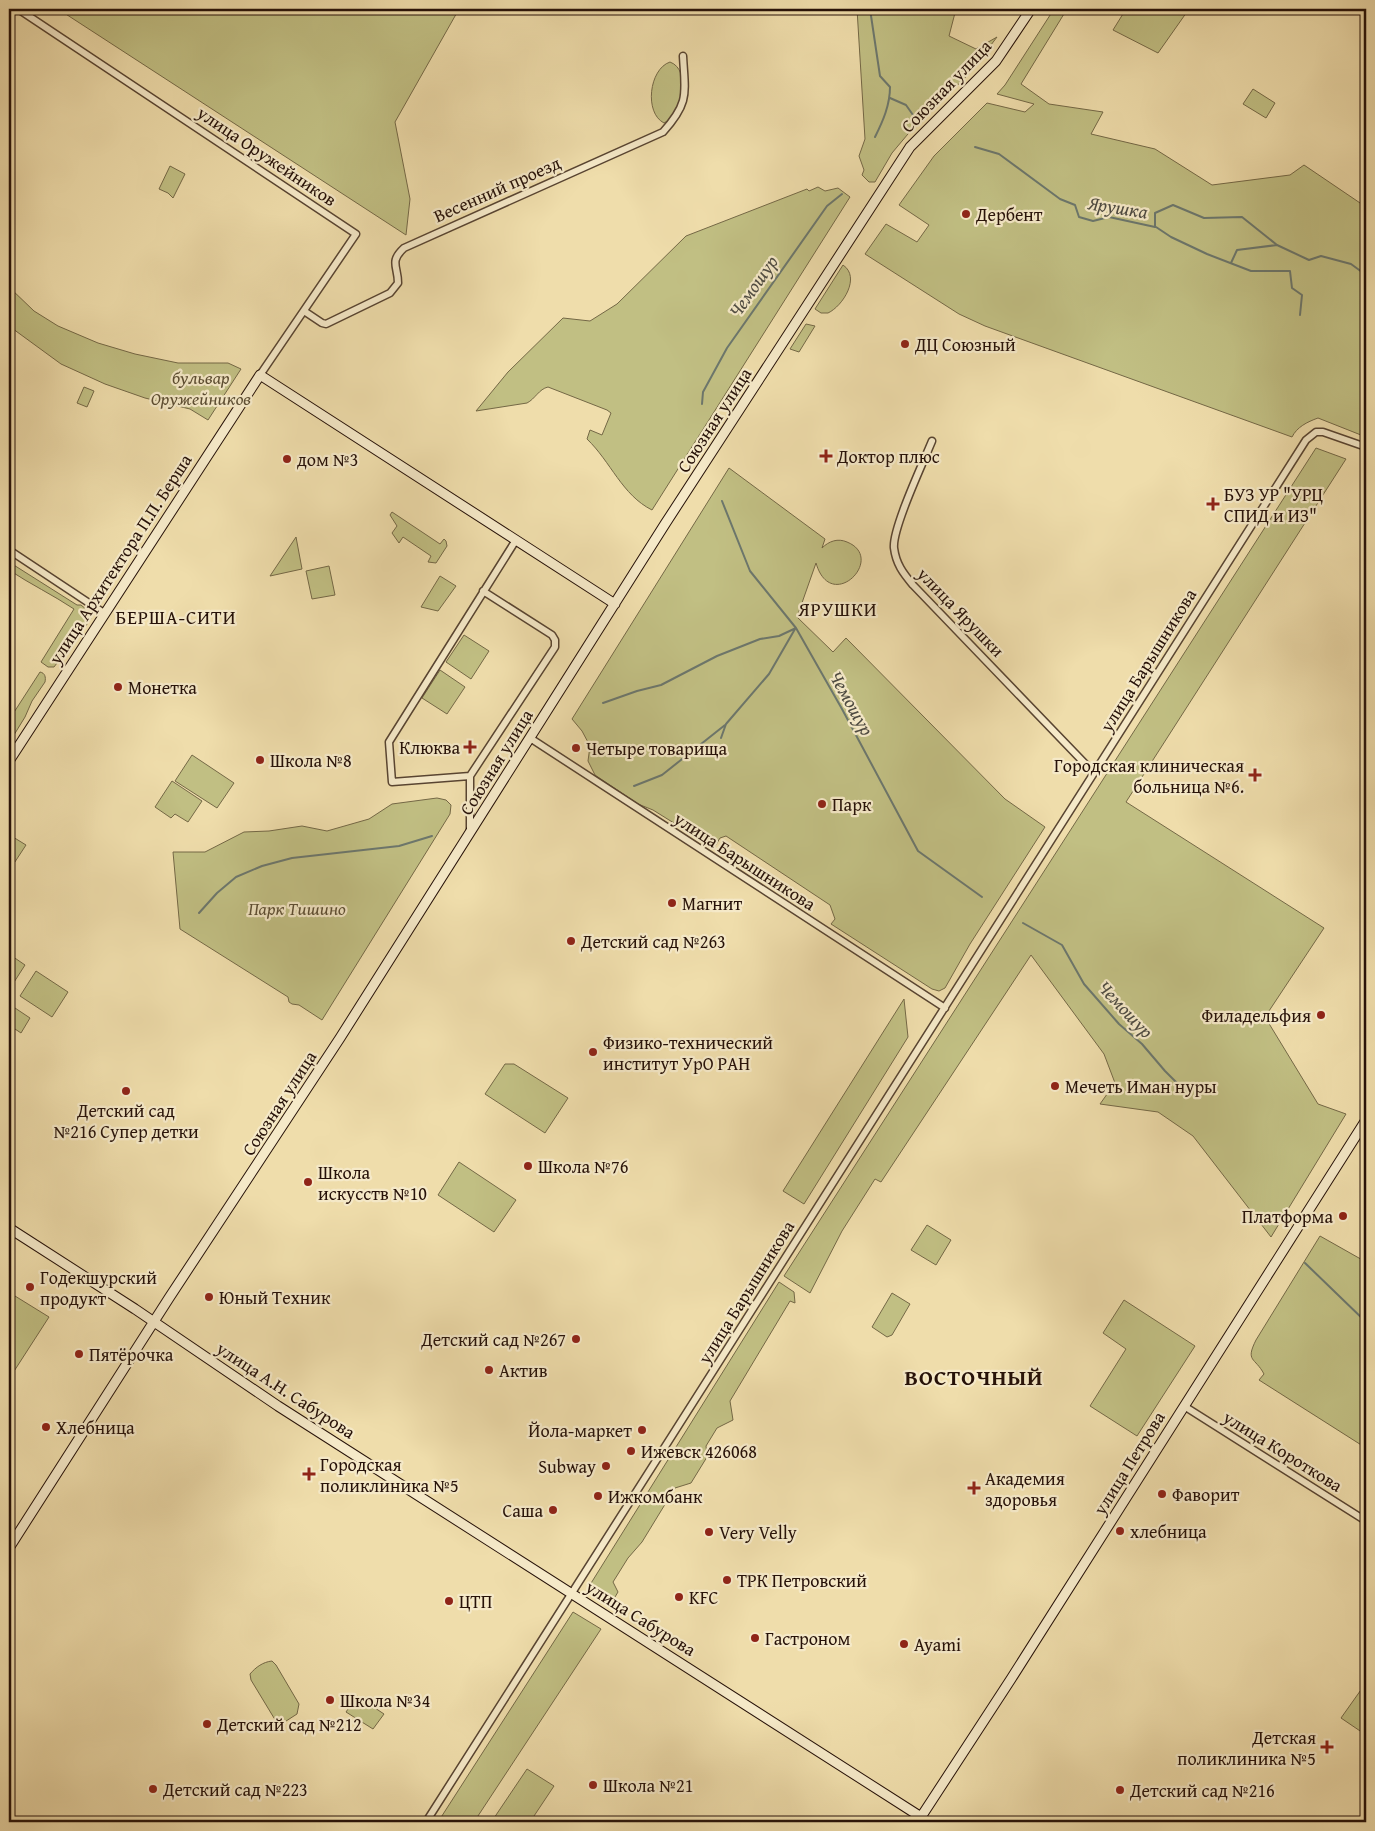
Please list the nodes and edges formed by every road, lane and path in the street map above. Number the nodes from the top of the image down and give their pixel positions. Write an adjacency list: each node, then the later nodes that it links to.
1 (18, 9): 4 (street, улица Оружейников)
2 (1031, 9): 11 (main road, Союзная улица)
3 (683, 56): 4 (street, Весенний проезд)
4 (304, 311): 5 (street, улица Оружейников)
5 (260, 375): 8 (main road); 12 (main road, улица Архитектора П.П. Берша)
6 (932, 441): 15 (street, улица Ярушки)
7 (1366, 447): 15 (street, улица Барышникова)
8 (516, 540): 10 (street); 11 (main road)
9 (9, 550): 12 (street)
10 (484, 591): 16 (street); 16 (street)
11 (615, 604): 13 (main road, Союзная улица)
12 (104, 613): 14 (main road, улица Архитектора П.П. Берша)
13 (530, 738): 17 (main road, Союзная улица); 18 (street, улица Барышникова)
14 (9, 761)
15 (1094, 773): 18 (street, улица Барышникова)
16 (470, 776): 17 (street)
17 (469, 835): 22 (main road, Союзная улица)
18 (945, 1008): 26 (street, улица Барышникова)
19 (1366, 1120): 20 (main road, улица Петрова)
20 (1363, 1133): 23 (main road, улица Петрова)
21 (9, 1228): 22 (main road, улица А.Н. Сабурова)
22 (154, 1322): 25 (main road, Союзная улица); 26 (main road, улица А.Н. Сабурова)
23 (1184, 1406): 24 (street, улица Короткова); 27 (main road, улица Петрова)
24 (1366, 1521)
25 (9, 1548)
26 (573, 1593): 27 (main road, улица Сабурова); 28 (street, улица Сабурова)
27 (922, 1819)
28 (426, 1822)

